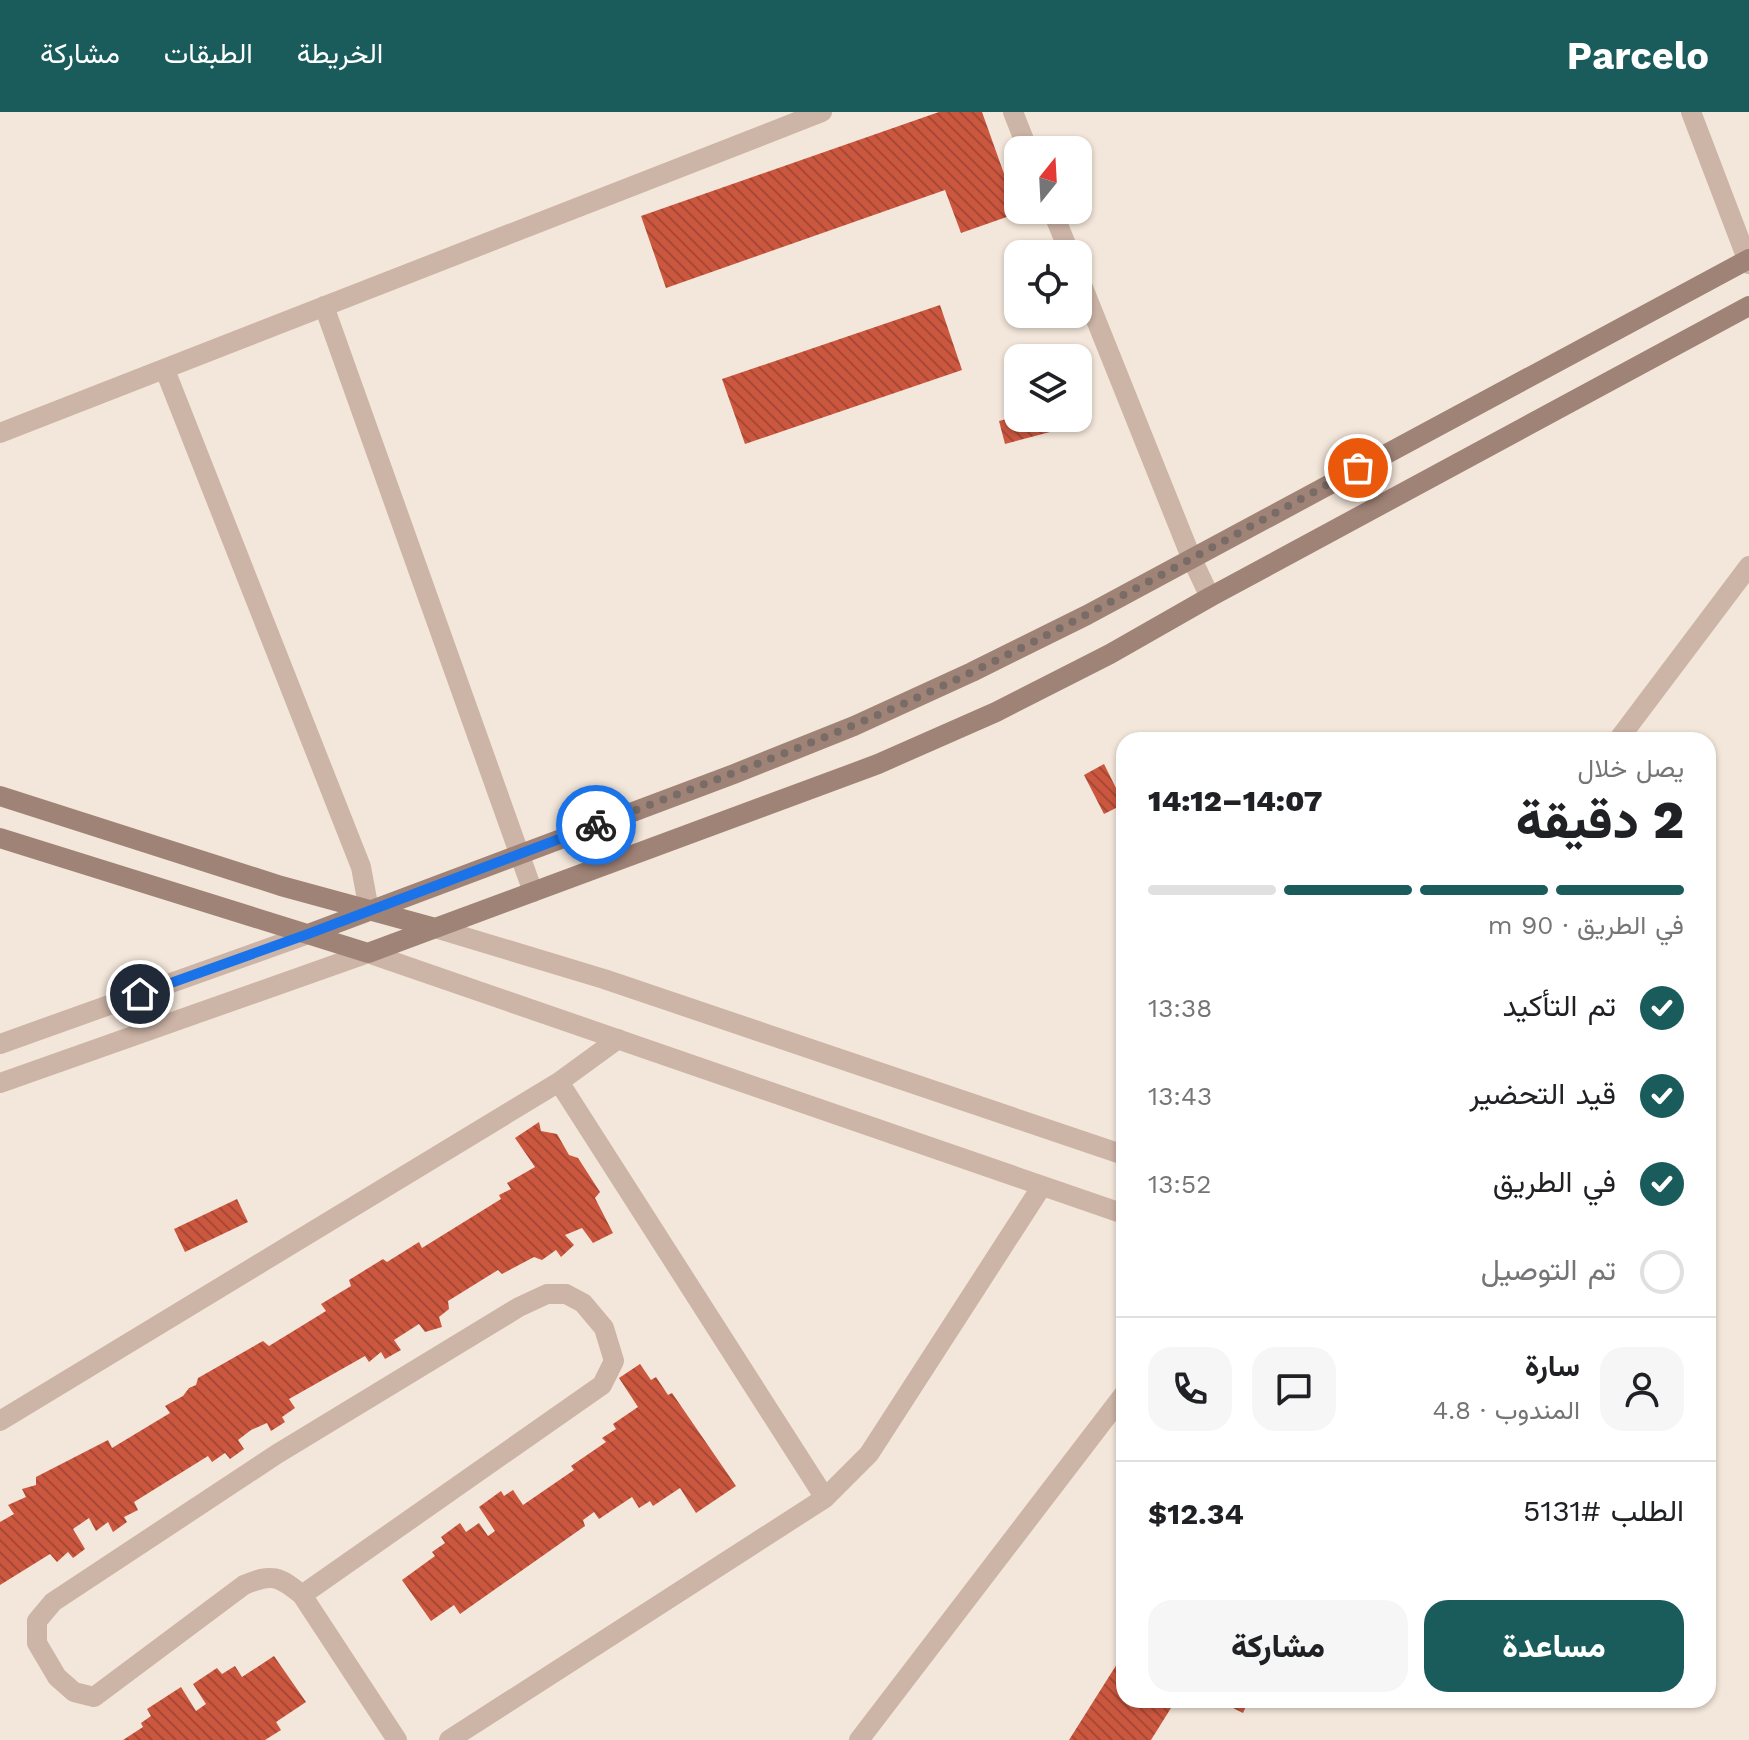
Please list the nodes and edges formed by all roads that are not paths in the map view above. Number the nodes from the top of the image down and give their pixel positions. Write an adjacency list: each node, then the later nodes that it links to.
1 (822, 112): 6 (street)
2 (1013, 112): 4 (street)
3 (1691, 112): 5 (street)
4 (1022, 136)
5 (1749, 261): 11 (main road)
6 (324, 306): 9 (street); 17 (street)
7 (1749, 306): 13 (main road)
8 (1092, 310): 11 (street)
9 (165, 370): 10 (street); 19 (street)
10 (0, 433)
11 (1191, 557): 13 (street); 17 (main road)
12 (1749, 566): 14 (street)
13 (1210, 597): 18 (main road)
14 (1624, 732)
15 (0, 796): 19 (main road)
16 (0, 838): 21 (main road)
17 (519, 853): 18 (street); 19 (main road)
18 (533, 892): 20 (main road)
19 (369, 910): 20 (main road); 21 (main road)
20 (435, 928): 22 (main road); 27 (street)
21 (308, 934): 22 (main road); 24 (street)
22 (368, 953): 23 (street); 26 (street)
23 (618, 1039): 25 (street); 28 (street)
24 (0, 1044)
25 (559, 1082): 31 (street); 32 (street)
26 (0, 1083)
27 (1116, 1152)
28 (1042, 1186): 29 (street); 32 (street)
29 (1116, 1211)
30 (1116, 1404): 36 (street)
31 (0, 1421)
32 (825, 1498): 35 (street)
33 (302, 1595): 33 (street); 34 (street)
34 (397, 1740)
35 (449, 1740)
36 (859, 1740)

